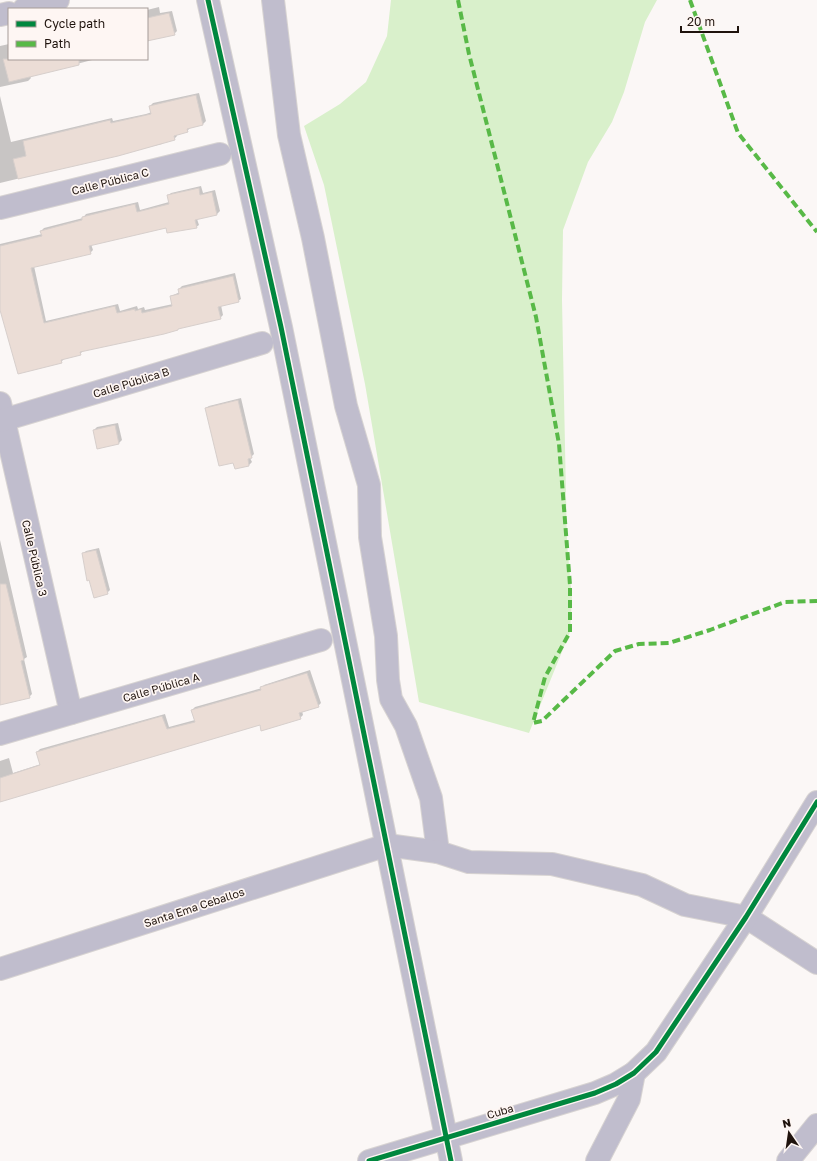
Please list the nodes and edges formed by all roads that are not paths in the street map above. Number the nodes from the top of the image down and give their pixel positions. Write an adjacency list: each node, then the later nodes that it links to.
1 (58, 0): 4 (street)
2 (208, 0): 13 (street)
3 (273, 0): 14 (street)
4 (28, 8)
5 (220, 154): 6 (street, Calle Pública C)
6 (0, 208)
7 (262, 343): 8 (street, Calle Pública B)
8 (1, 415): 10 (street, Calle Pública 3)
9 (321, 640): 10 (street, Calle Pública A)
10 (71, 713): 11 (street, Calle Pública A)
11 (0, 734)
12 (817, 802): 15 (street, Cuba)
13 (387, 845): 14 (street); 17 (street, Santa Ema Ceballos); 20 (street)
14 (438, 852): 15 (street)
15 (746, 918): 16 (street); 18 (street, Cuba)
16 (817, 963)
17 (0, 969)
18 (634, 1073): 20 (street, Cuba); 23 (street)
19 (817, 1125): 24 (street)
20 (446, 1137): 21 (street, Cuba); 22 (street)
21 (370, 1161)
22 (451, 1161)
23 (597, 1161)
24 (788, 1161)

